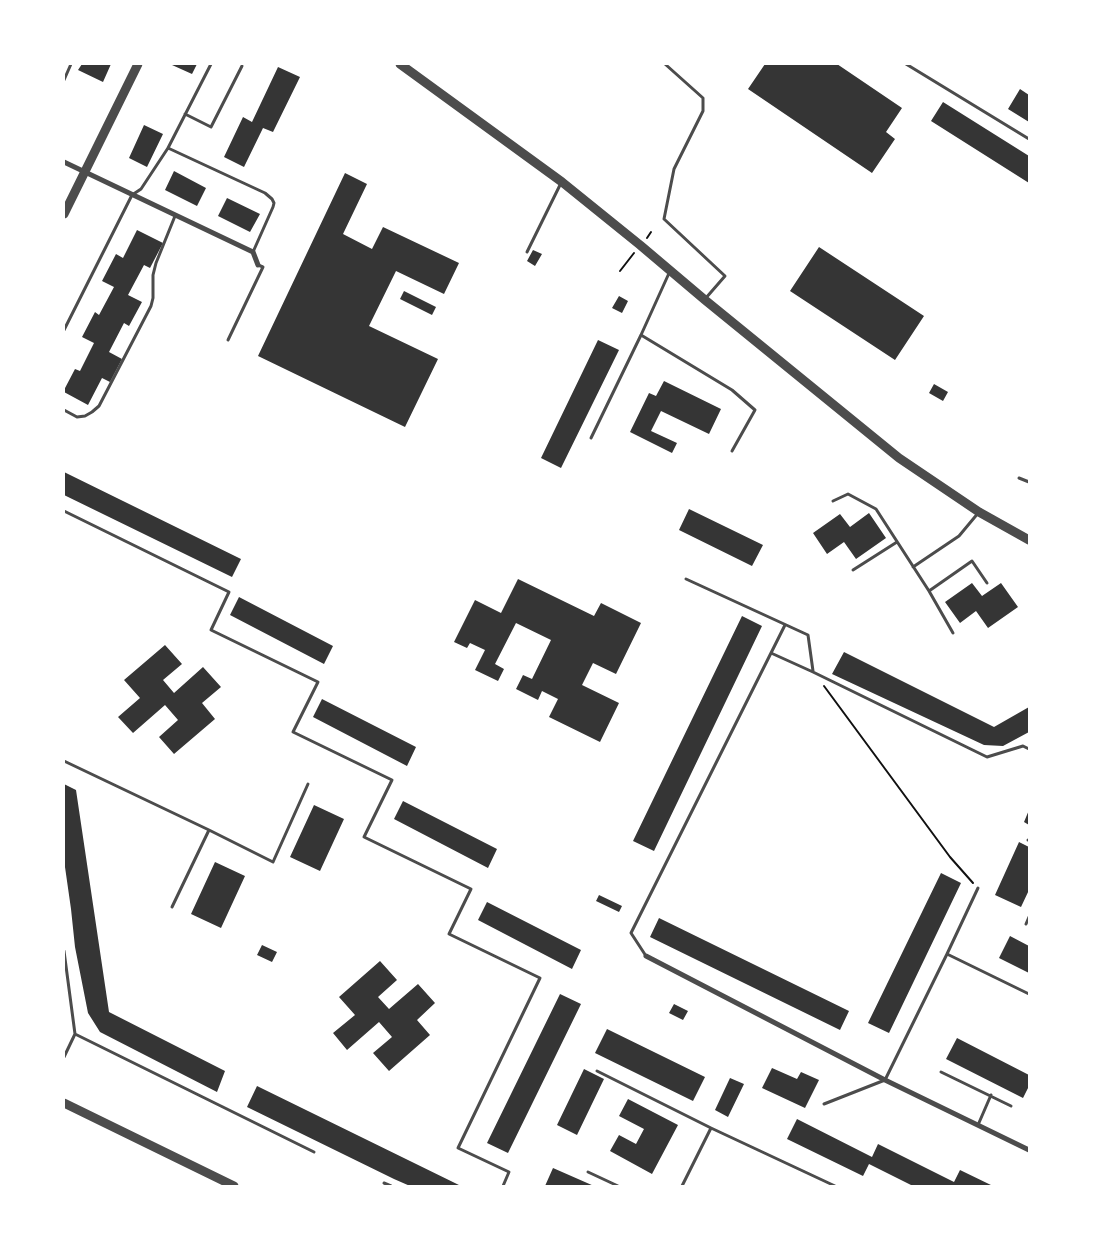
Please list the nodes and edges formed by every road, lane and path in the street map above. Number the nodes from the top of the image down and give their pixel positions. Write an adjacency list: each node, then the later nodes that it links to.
1 (71, 64): 8 (lane)
2 (138, 64): 13 (street)
3 (211, 64): 9 (lane)
4 (400, 64): 14 (street)
5 (665, 64): 22 (lane)
6 (906, 64): 10 (lane)
7 (242, 66): 9 (lane)
8 (64, 80)
9 (185, 114): 11 (lane)
10 (1029, 138)
11 (168, 148): 15 (lane); 18 (lane)
12 (64, 162): 13 (street)
13 (84, 172): 15 (street); 16 (street)
14 (562, 182): 19 (lane); 21 (street)
15 (132, 195): 17 (street); 23 (lane)
16 (64, 214)
17 (176, 215): 18 (street); 26 (lane)
18 (252, 252): 20 (street)
19 (527, 252)
20 (258, 265): 25 (lane)
21 (670, 270): 22 (street); 24 (lane)
22 (704, 300): 33 (street)
23 (64, 330)
24 (641, 335): 27 (lane); 28 (lane)
25 (228, 340)
26 (64, 410)
27 (591, 438)
28 (732, 451)
29 (1019, 478): 30 (lane)
30 (1029, 482)
31 (833, 501): 35 (lane)
32 (64, 511): 76 (lane)
33 (979, 512): 34 (street); 36 (lane)
34 (1029, 540)
35 (897, 542): 36 (lane); 37 (lane)
36 (913, 567): 40 (lane)
37 (853, 570)
38 (686, 580): 41 (lane)
39 (987, 583): 40 (lane)
40 (928, 591): 42 (lane)
41 (785, 625): 43 (lane); 44 (lane)
42 (953, 633)
43 (771, 653): 44 (lane); 57 (lane)
44 (813, 672): 46 (lane); 51 (path)
45 (1029, 743): 46 (lane)
46 (1023, 746): 47 (lane)
47 (1029, 748)
48 (64, 761): 50 (lane)
49 (308, 784): 50 (lane)
50 (209, 830): 52 (lane)
51 (978, 888): 56 (lane)
52 (172, 907)
53 (1029, 917): 54 (lane)
54 (1026, 924)
55 (64, 951): 59 (lane)
56 (947, 954): 58 (lane); 63 (lane)
57 (646, 956): 63 (street)
58 (1029, 994)
59 (75, 1034): 60 (lane); 71 (lane)
60 (64, 1057)
61 (597, 1071): 69 (lane)
62 (941, 1072): 64 (lane)
63 (885, 1080): 66 (lane); 68 (street)
64 (991, 1095): 67 (lane); 68 (lane)
65 (64, 1102): 74 (street)
66 (824, 1104)
67 (1011, 1106)
68 (978, 1125): 70 (street)
69 (711, 1128): 78 (lane); 79 (lane)
70 (1029, 1150)
71 (314, 1152)
72 (588, 1172): 77 (lane)
73 (384, 1183): 75 (lane)
74 (234, 1186)
75 (391, 1186)
76 (502, 1186)
77 (618, 1186)
78 (682, 1186)
79 (835, 1186)

